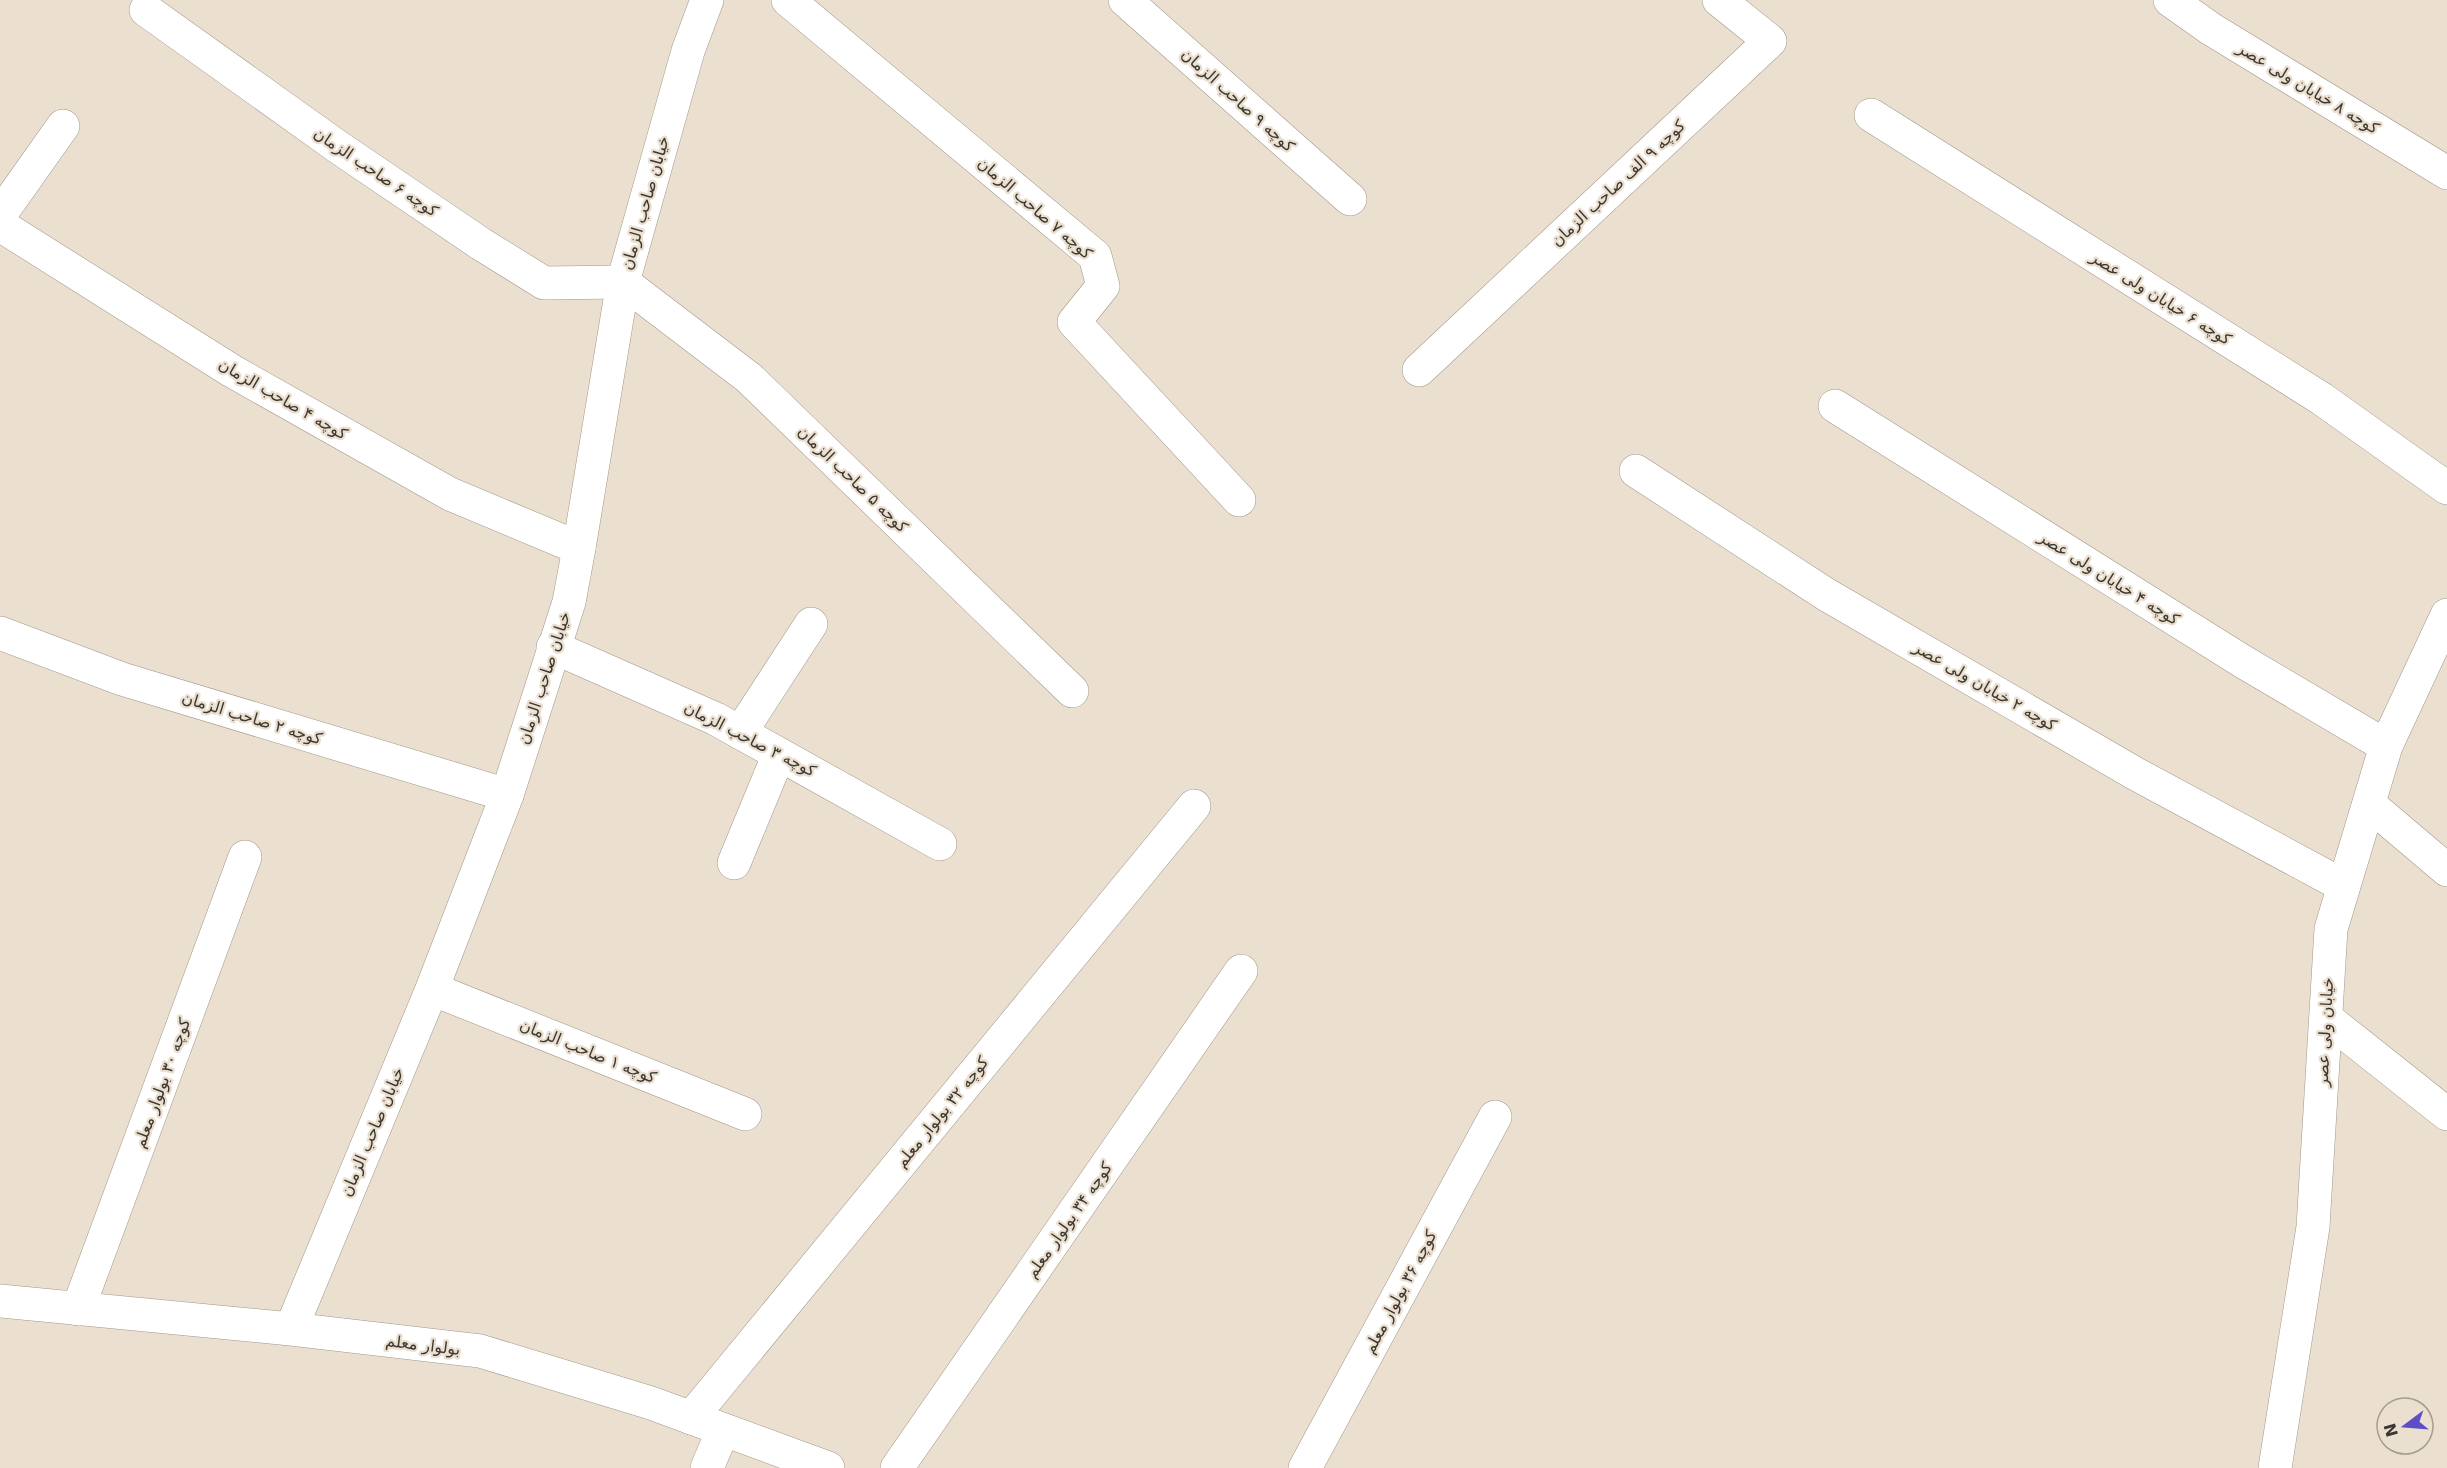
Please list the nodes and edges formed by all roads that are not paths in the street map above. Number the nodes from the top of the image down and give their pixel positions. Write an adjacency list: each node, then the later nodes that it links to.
1 (707, 0): 13 (street, خیابان صاحب الزمان)
2 (788, 0): 18 (street, کوچه ۷ صاحب الزمان)
3 (1125, 0): 10 (street, کوچه ۹ صاحب الزمان)
4 (1719, 0): 14 (street, کوچه ۹ الف صاحب الزمان)
5 (2170, 0): 9 (street, کوچه ۸ خیابان ولی عصر)
6 (146, 10): 13 (street, کوچه ۶ صاحب الزمان)
7 (1871, 115): 17 (street, کوچه ۶ خیابان ولی عصر)
8 (63, 126): 11 (street)
9 (2447, 173)
10 (1350, 199)
11 (0, 215)
12 (0, 225): 19 (street, کوچه ۴ صاحب الزمان)
13 (623, 282): 19 (street, خیابان صاحب الزمان); 24 (street, کوچه ۵ صاحب الزمان)
14 (1419, 370)
15 (1835, 406): 26 (street, کوچه ۴ خیابان ولی عصر)
16 (1636, 471): 35 (street, کوچه ۲ خیابان ولی عصر)
17 (2447, 488)
18 (1239, 500)
19 (579, 548): 23 (street, خیابان صاحب الزمان)
20 (2447, 615): 26 (street, خیابان ولی عصر)
21 (811, 624): 25 (street)
22 (0, 633): 28 (street, کوچه ۲ صاحب الزمان)
23 (554, 647): 25 (street, کوچه ۳ صاحب الزمان); 28 (street, خیابان صاحب الزمان)
24 (1072, 691)
25 (740, 733): 27 (street, کوچه ۳ صاحب الزمان)
26 (2386, 746): 29 (street, خیابان ولی عصر)
27 (779, 754): 31 (street, کوچه ۳ صاحب الزمان); 33 (street)
28 (507, 795): 37 (street, خیابان صاحب الزمان)
29 (2369, 804): 34 (street); 35 (street, خیابان ولی عصر)
30 (1194, 806): 45 (street, کوچه ۳۲ بولوار معلم)
31 (940, 844)
32 (245, 857): 43 (street, کوچه ۳۰ بولوار معلم)
33 (734, 863)
34 (2447, 870)
35 (2344, 886): 38 (street, خیابان ولی عصر)
36 (1241, 971): 49 (street, کوچه ۳۴ بولوار معلم)
37 (432, 989): 39 (street, کوچه ۱ صاحب الزمان); 44 (street, خیابان صاحب الزمان)
38 (2326, 1018): 40 (street); 51 (street, خیابان ولی عصر)
39 (745, 1114)
40 (2447, 1114)
41 (1495, 1117): 50 (street, کوچه ۳۶ بولوار معلم)
42 (0, 1301): 43 (street, بولوار معلم)
43 (78, 1309): 44 (street, بولوار معلم)
44 (291, 1329): 45 (street, بولوار معلم)
45 (691, 1418): 46 (street, بولوار معلم)
46 (723, 1430): 47 (street); 48 (street, بولوار معلم)
47 (707, 1468)
48 (828, 1468)
49 (897, 1468)
50 (1305, 1468)
51 (2275, 1468)

